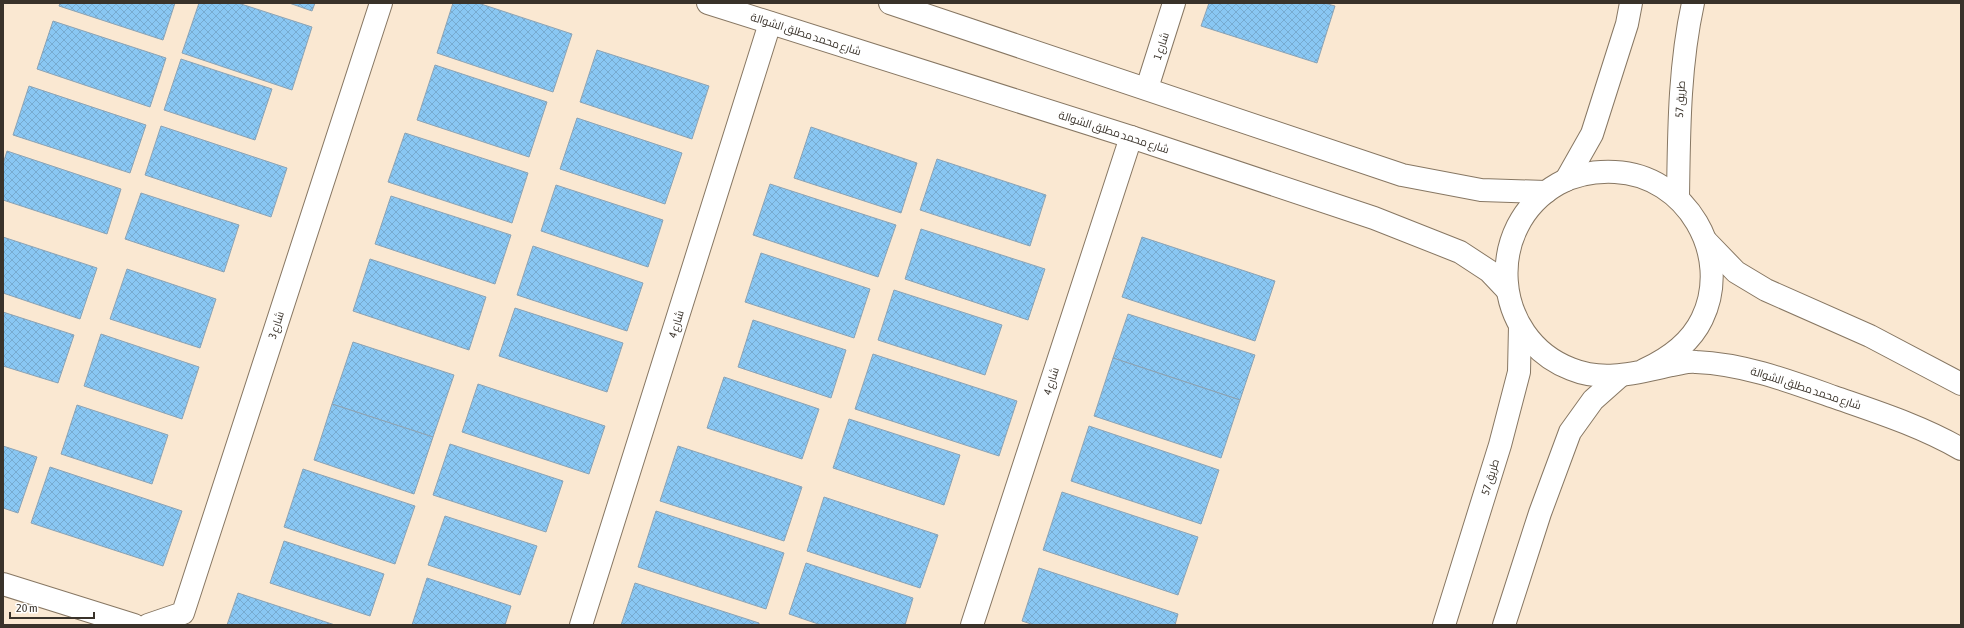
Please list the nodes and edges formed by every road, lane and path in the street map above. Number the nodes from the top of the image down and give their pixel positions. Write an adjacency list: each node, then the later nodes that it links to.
1 (381, 3): 22 (street, شارع 3)
2 (708, 3): 7 (street, شارع محمد مطلق الشوالة)
3 (890, 3): 8 (street)
4 (1174, 3): 8 (street, شارع 1)
5 (1631, 3): 10 (street)
6 (1693, 3): 12 (street, طريق 57)
7 (770, 23): 9 (street, شارع محمد مطلق الشوالة); 23 (street, شارع 4)
8 (1147, 88): 11 (street)
9 (1131, 137): 14 (street, شارع محمد مطلق الشوالة); 24 (street, شارع 4)
10 (1566, 180): 11 (street); 12 (street)
11 (1546, 192): 14 (street)
12 (1678, 197): 13 (street)
13 (1707, 242): 16 (street); 18 (street)
14 (1507, 290): 15 (street)
15 (1520, 326): 17 (street); 25 (street, طريق 57)
16 (1644, 370): 17 (street); 19 (street, شارع محمد مطلق الشوالة)
17 (1620, 376): 26 (street)
18 (1961, 384)
19 (1961, 449)
20 (3, 584): 21 (street)
21 (134, 625)
22 (148, 625)
23 (581, 625)
24 (972, 625)
25 (1444, 625)
26 (1504, 625)

